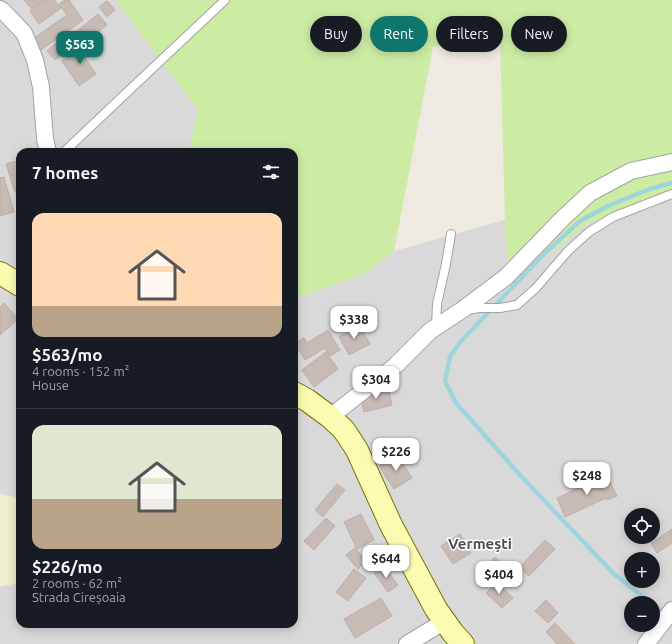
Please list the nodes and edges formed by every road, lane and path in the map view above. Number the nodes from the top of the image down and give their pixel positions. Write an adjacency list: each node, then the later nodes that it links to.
1 (225, 0): 4 (lane)
2 (0, 9): 3 (street)
3 (47, 148)
4 (68, 148)
5 (672, 162): 10 (street)
6 (672, 194): 10 (lane)
7 (451, 234): 11 (lane)
8 (0, 273): 9 (street)
9 (16, 283)
10 (462, 310): 11 (street)
11 (436, 327): 13 (street)
12 (298, 395): 13 (street)
13 (330, 417): 15 (street)
14 (667, 616): 18 (street)
15 (445, 621): 16 (street); 17 (street)
16 (408, 644)
17 (463, 644)
18 (646, 644)

